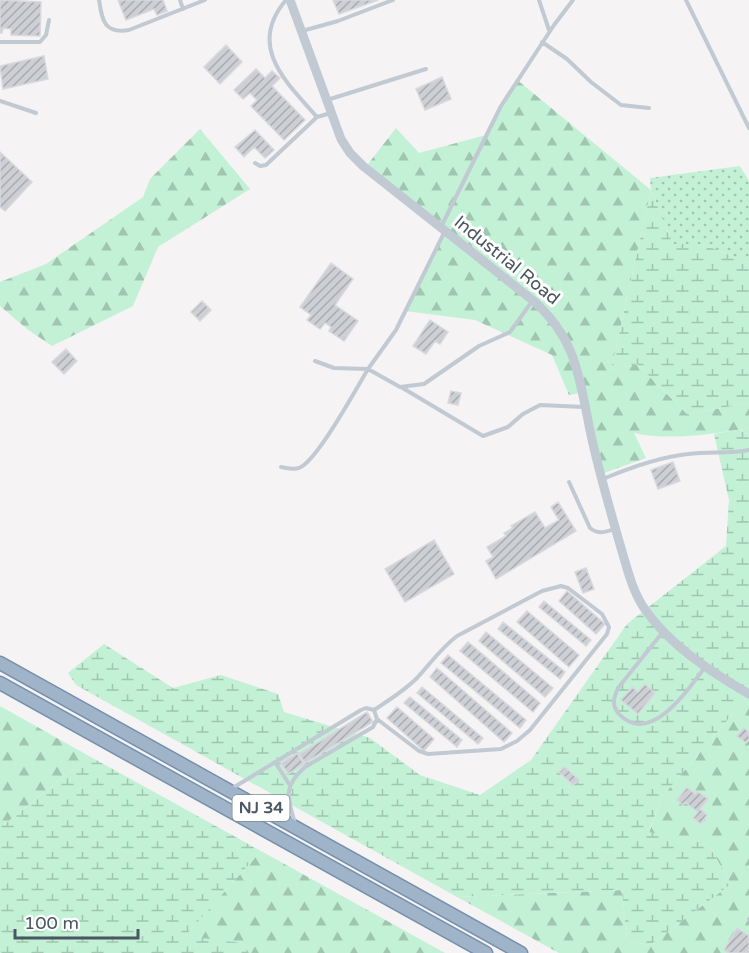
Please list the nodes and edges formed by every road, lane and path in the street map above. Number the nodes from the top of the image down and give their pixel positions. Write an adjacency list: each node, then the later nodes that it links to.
1 (99, 0): 9 (lane)
2 (180, 0): 9 (lane)
3 (205, 0): 9 (lane)
4 (393, 0): 11 (lane)
5 (539, 0): 12 (lane)
6 (573, 0): 12 (lane)
7 (686, 0): 22 (lane)
8 (291, 1): 11 (street, Industrial Road); 21 (lane)
9 (183, 9)
10 (49, 20): 13 (lane)
11 (301, 31): 16 (street, Industrial Road)
12 (549, 31): 14 (lane)
13 (0, 42)
14 (542, 42): 18 (lane); 24 (lane)
15 (426, 69): 16 (lane)
16 (327, 100): 20 (street, Industrial Road)
17 (0, 101): 19 (lane)
18 (649, 108)
19 (36, 113)
20 (332, 113): 21 (lane); 24 (street, Industrial Road)
21 (317, 117): 23 (lane)
22 (749, 128)
23 (255, 163)
24 (443, 229): 25 (street, Industrial Road); 27 (lane)
25 (533, 300): 28 (lane); 29 (street, Industrial Road)
26 (315, 361): 27 (lane)
27 (368, 369): 28 (lane); 31 (lane)
28 (400, 387): 29 (lane)
29 (585, 406): 32 (street, Industrial Road)
30 (749, 450): 32 (lane)
31 (281, 467)
32 (602, 479): 34 (street, Industrial Road)
33 (569, 482): 34 (lane)
34 (615, 529): 35 (street, Industrial Road)
35 (664, 631): 37 (street, Industrial Road); 37 (lane)
36 (0, 663): 44 (highway, NJ 34)
37 (705, 666): 39 (street, Industrial Road)
38 (0, 683): 46 (highway, NJ 34)
39 (749, 694)
40 (374, 710): 41 (lane); 41 (lane); 42 (lane)
41 (377, 719): 43 (lane)
42 (275, 762): 43 (lane); 44 (lane)
43 (290, 785): 45 (lane)
44 (229, 791): 45 (highway, NJ 34)
45 (296, 828): 47 (highway, NJ 34)
46 (486, 953)
47 (521, 953)

